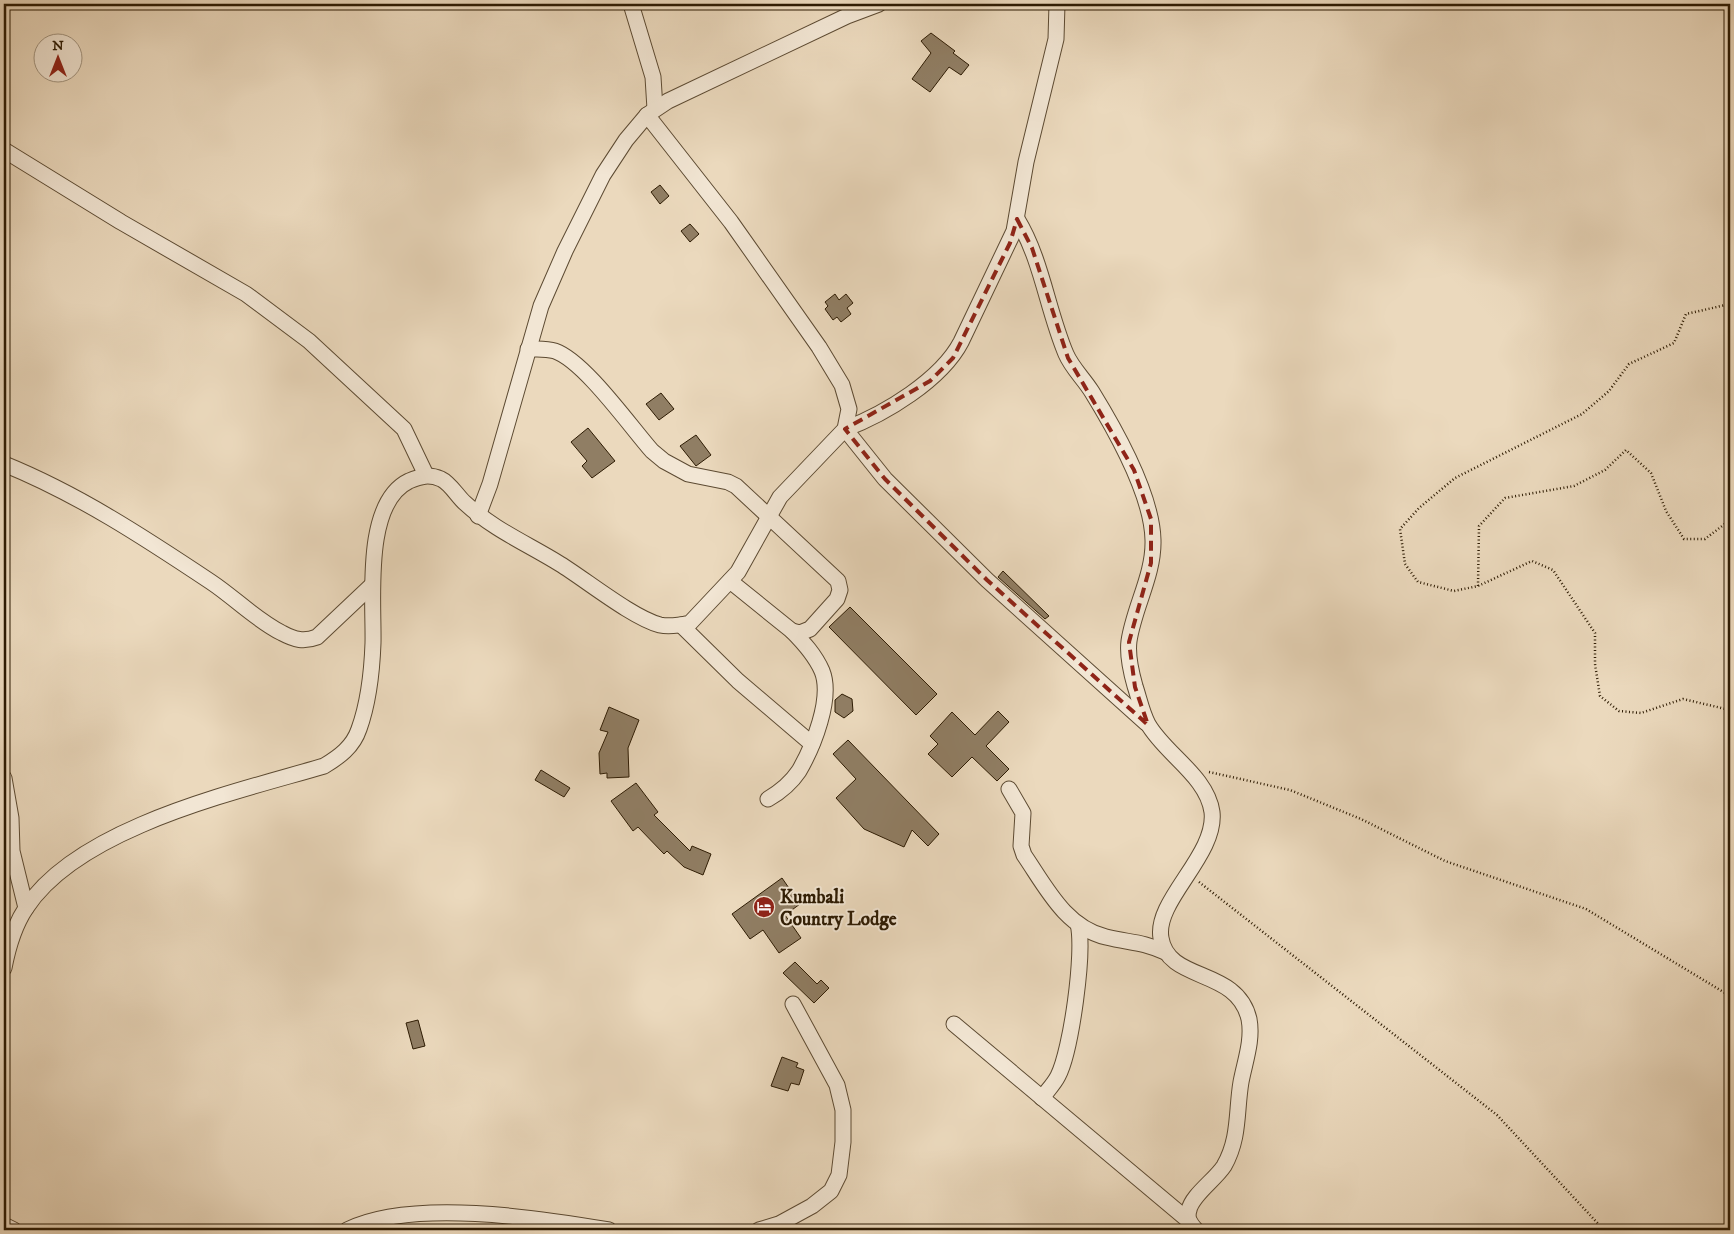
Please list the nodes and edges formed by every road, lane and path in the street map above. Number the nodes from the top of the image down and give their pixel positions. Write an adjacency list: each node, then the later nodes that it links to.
1 (631, 4): 4 (street)
2 (879, 4): 4 (street)
3 (1057, 4): 6 (street)
4 (651, 112): 8 (street); 9 (street)
5 (4, 150): 11 (street)
6 (1017, 219): 9 (street); 21 (street)
7 (1730, 304): 17 (path)
8 (528, 349): 12 (street); 13 (street)
9 (845, 428): 13 (street); 21 (street)
10 (4, 464): 16 (street)
11 (426, 475): 12 (street); 16 (street)
12 (478, 516): 18 (street)
13 (770, 517): 15 (street); 19 (street)
14 (1730, 520): 17 (path)
15 (730, 581): 18 (street); 19 (street)
16 (371, 586): 28 (street)
17 (1478, 586): 20 (path)
18 (681, 626): 22 (street)
19 (792, 631): 22 (street)
20 (1730, 710)
21 (1148, 725): 27 (street)
22 (812, 744): 26 (street)
23 (1208, 772): 32 (path)
24 (4, 778): 28 (street)
25 (1009, 789): 29 (street)
26 (768, 799)
27 (1188, 874): 30 (street); 42 (path)
28 (26, 908): 31 (street)
29 (1078, 924): 30 (street); 35 (street)
30 (1165, 952): 37 (street)
31 (4, 968)
32 (1730, 996)
33 (793, 1004): 41 (street)
34 (954, 1024): 35 (street)
35 (1042, 1098): 37 (street)
36 (4, 1225): 38 (street)
37 (1192, 1226)
38 (14, 1230)
39 (347, 1230): 40 (street)
40 (609, 1230)
41 (759, 1230)
42 (1604, 1230)

